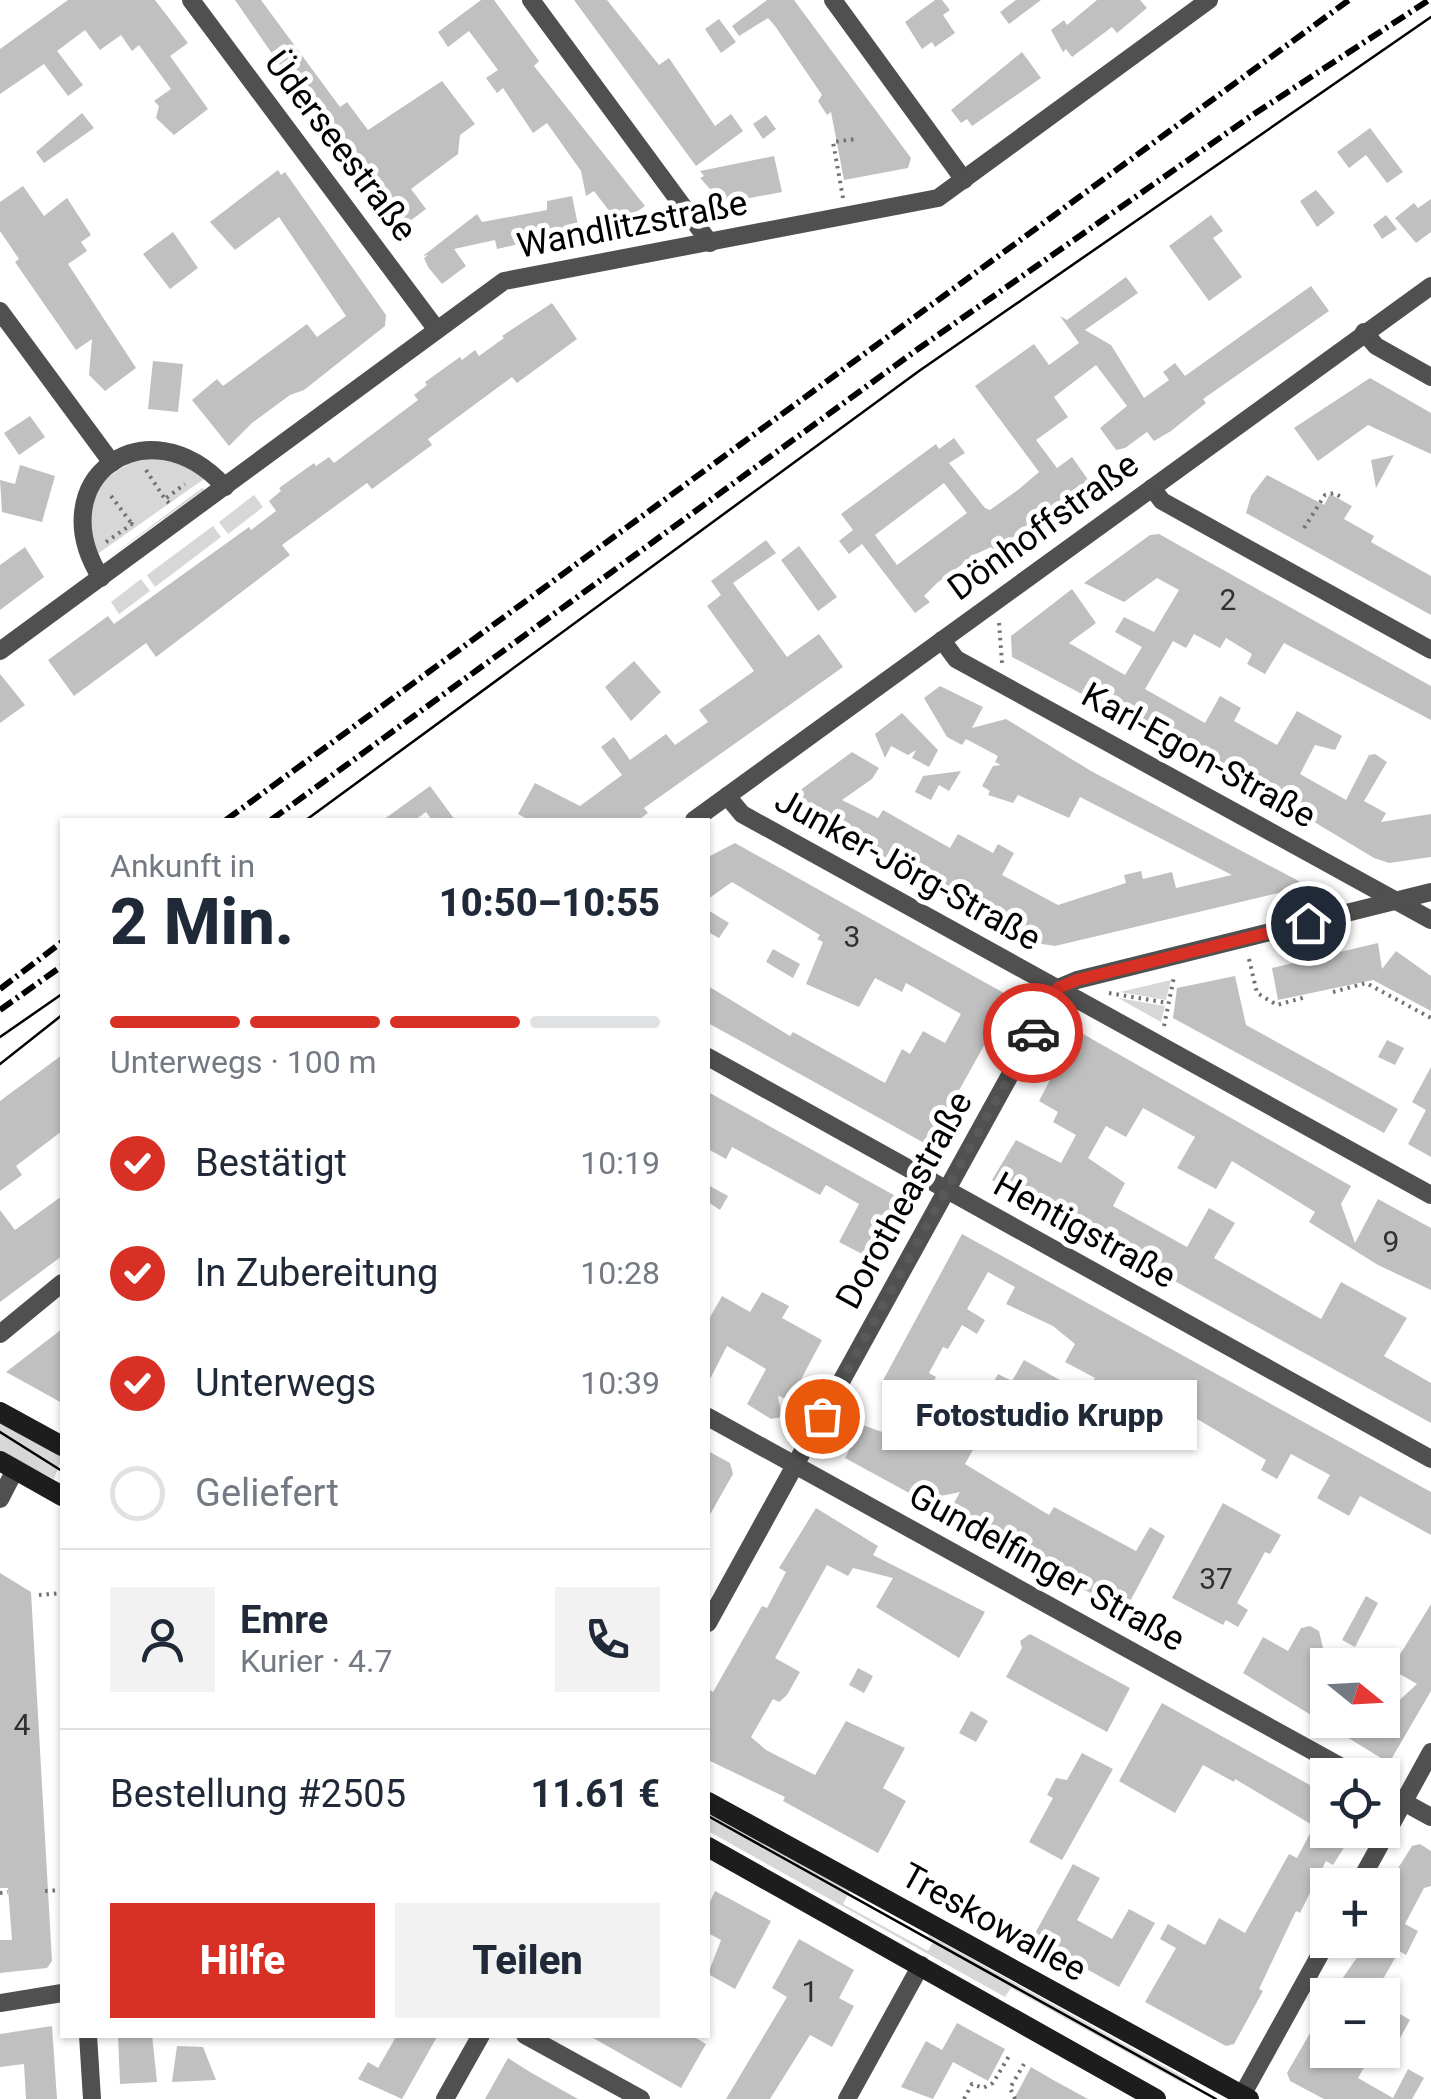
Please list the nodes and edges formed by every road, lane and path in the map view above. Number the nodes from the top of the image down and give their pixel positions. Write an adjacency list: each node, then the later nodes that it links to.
1 (192, 0): 13 (street, Üderseestraße)
2 (531, 0): 10 (street)
3 (833, 0): 8 (street)
4 (1174, 0): 6 (street)
5 (1209, 0): 6 (street, Wandlitzstraße)
6 (1186, 17): 8 (street, Wandlitzstraße)
7 (856, 139): 9 (path)
8 (964, 180): 10 (street, Wandlitzstraße)
9 (843, 196)
10 (710, 243): 13 (street, Wandlitzstraße)
11 (1431, 286): 14 (street, Dönhoffstraße)
12 (0, 311): 16 (street)
13 (438, 330): 19 (street, Wandlitzstraße)
14 (1364, 332): 15 (street); 20 (street, Dönhoffstraße)
15 (1431, 378)
16 (112, 463): 19 (street); 29 (street)
17 (146, 470): 23 (path)
18 (185, 484): 23 (path)
19 (225, 487): 29 (street, Wandlitzstraße)
20 (1152, 488): 31 (street, Dönhoffstraße); 32 (street)
21 (112, 496): 25 (path)
22 (1344, 498): 26 (path)
23 (166, 499): 24 (path)
24 (171, 507)
25 (132, 524): 27 (path); 28 (path)
26 (1304, 528)
27 (138, 532)
28 (106, 542)
29 (102, 578): 33 (street, Wandlitzstraße)
30 (998, 622): 34 (path)
31 (942, 640): 35 (street, Dönhoffstraße); 38 (street, Karl-Egon-Straße)
32 (1431, 650)
33 (0, 651)
34 (1003, 668)
35 (727, 796): 36 (street, Dönhoffstraße); 42 (street, Junker-Jörg-Straße)
36 (697, 818)
37 (1431, 892): 38 (street)
38 (1398, 900): 39 (street, Karl-Egon-Straße); 42 (street)
39 (1431, 920)
40 (1249, 959): 45 (path)
41 (1175, 972): 46 (path)
42 (1058, 988): 50 (street, Dorotheastraße); 51 (street, Junker-Jörg-Straße)
43 (1097, 990): 46 (path)
44 (1333, 992): 47 (path)
45 (1306, 997)
46 (1168, 1003): 48 (path)
47 (1431, 1018)
48 (1163, 1027)
49 (710, 1059): 50 (street, Hentigstraße)
50 (946, 1190): 57 (street, Hentigstraße); 58 (street, Dorotheastraße)
51 (1431, 1195)
52 (60, 1285): 53 (street)
53 (0, 1334)
54 (0, 1412): 56 (main road)
55 (710, 1418): 58 (street, Gundelfinger Straße)
56 (60, 1445)
57 (1431, 1459)
58 (794, 1465): 64 (street, Dorotheastraße); 66 (street, Gundelfinger Straße)
59 (8, 1466): 60 (main road); 61 (street)
60 (60, 1495)
61 (0, 1499)
62 (60, 1592): 63 (path)
63 (39, 1596)
64 (710, 1619)
65 (1431, 1752): 68 (street)
66 (1325, 1758)
67 (1400, 1800): 68 (street)
68 (1404, 1802): 70 (street); 72 (street)
69 (710, 1803): 86 (main road, Treskowallee)
70 (1431, 1816)
71 (710, 1848): 78 (main road, Treskowallee)
72 (1367, 1868)
73 (60, 1890): 74 (path)
74 (45, 1891)
75 (8, 1892): 76 (path)
76 (0, 1893)
77 (1318, 1958): 86 (street)
78 (921, 1965): 90 (street); 93 (main road, Treskowallee)
79 (60, 1993): 80 (street)
80 (0, 2003)
81 (88, 2038): 87 (street)
82 (478, 2038): 88 (street)
83 (530, 2038): 89 (street)
84 (1010, 2056): 91 (path)
85 (1024, 2064): 92 (path)
86 (1244, 2098)
87 (92, 2099)
88 (445, 2099)
89 (641, 2099)
90 (846, 2099)
91 (964, 2099)
92 (1015, 2099)
93 (1156, 2099)

